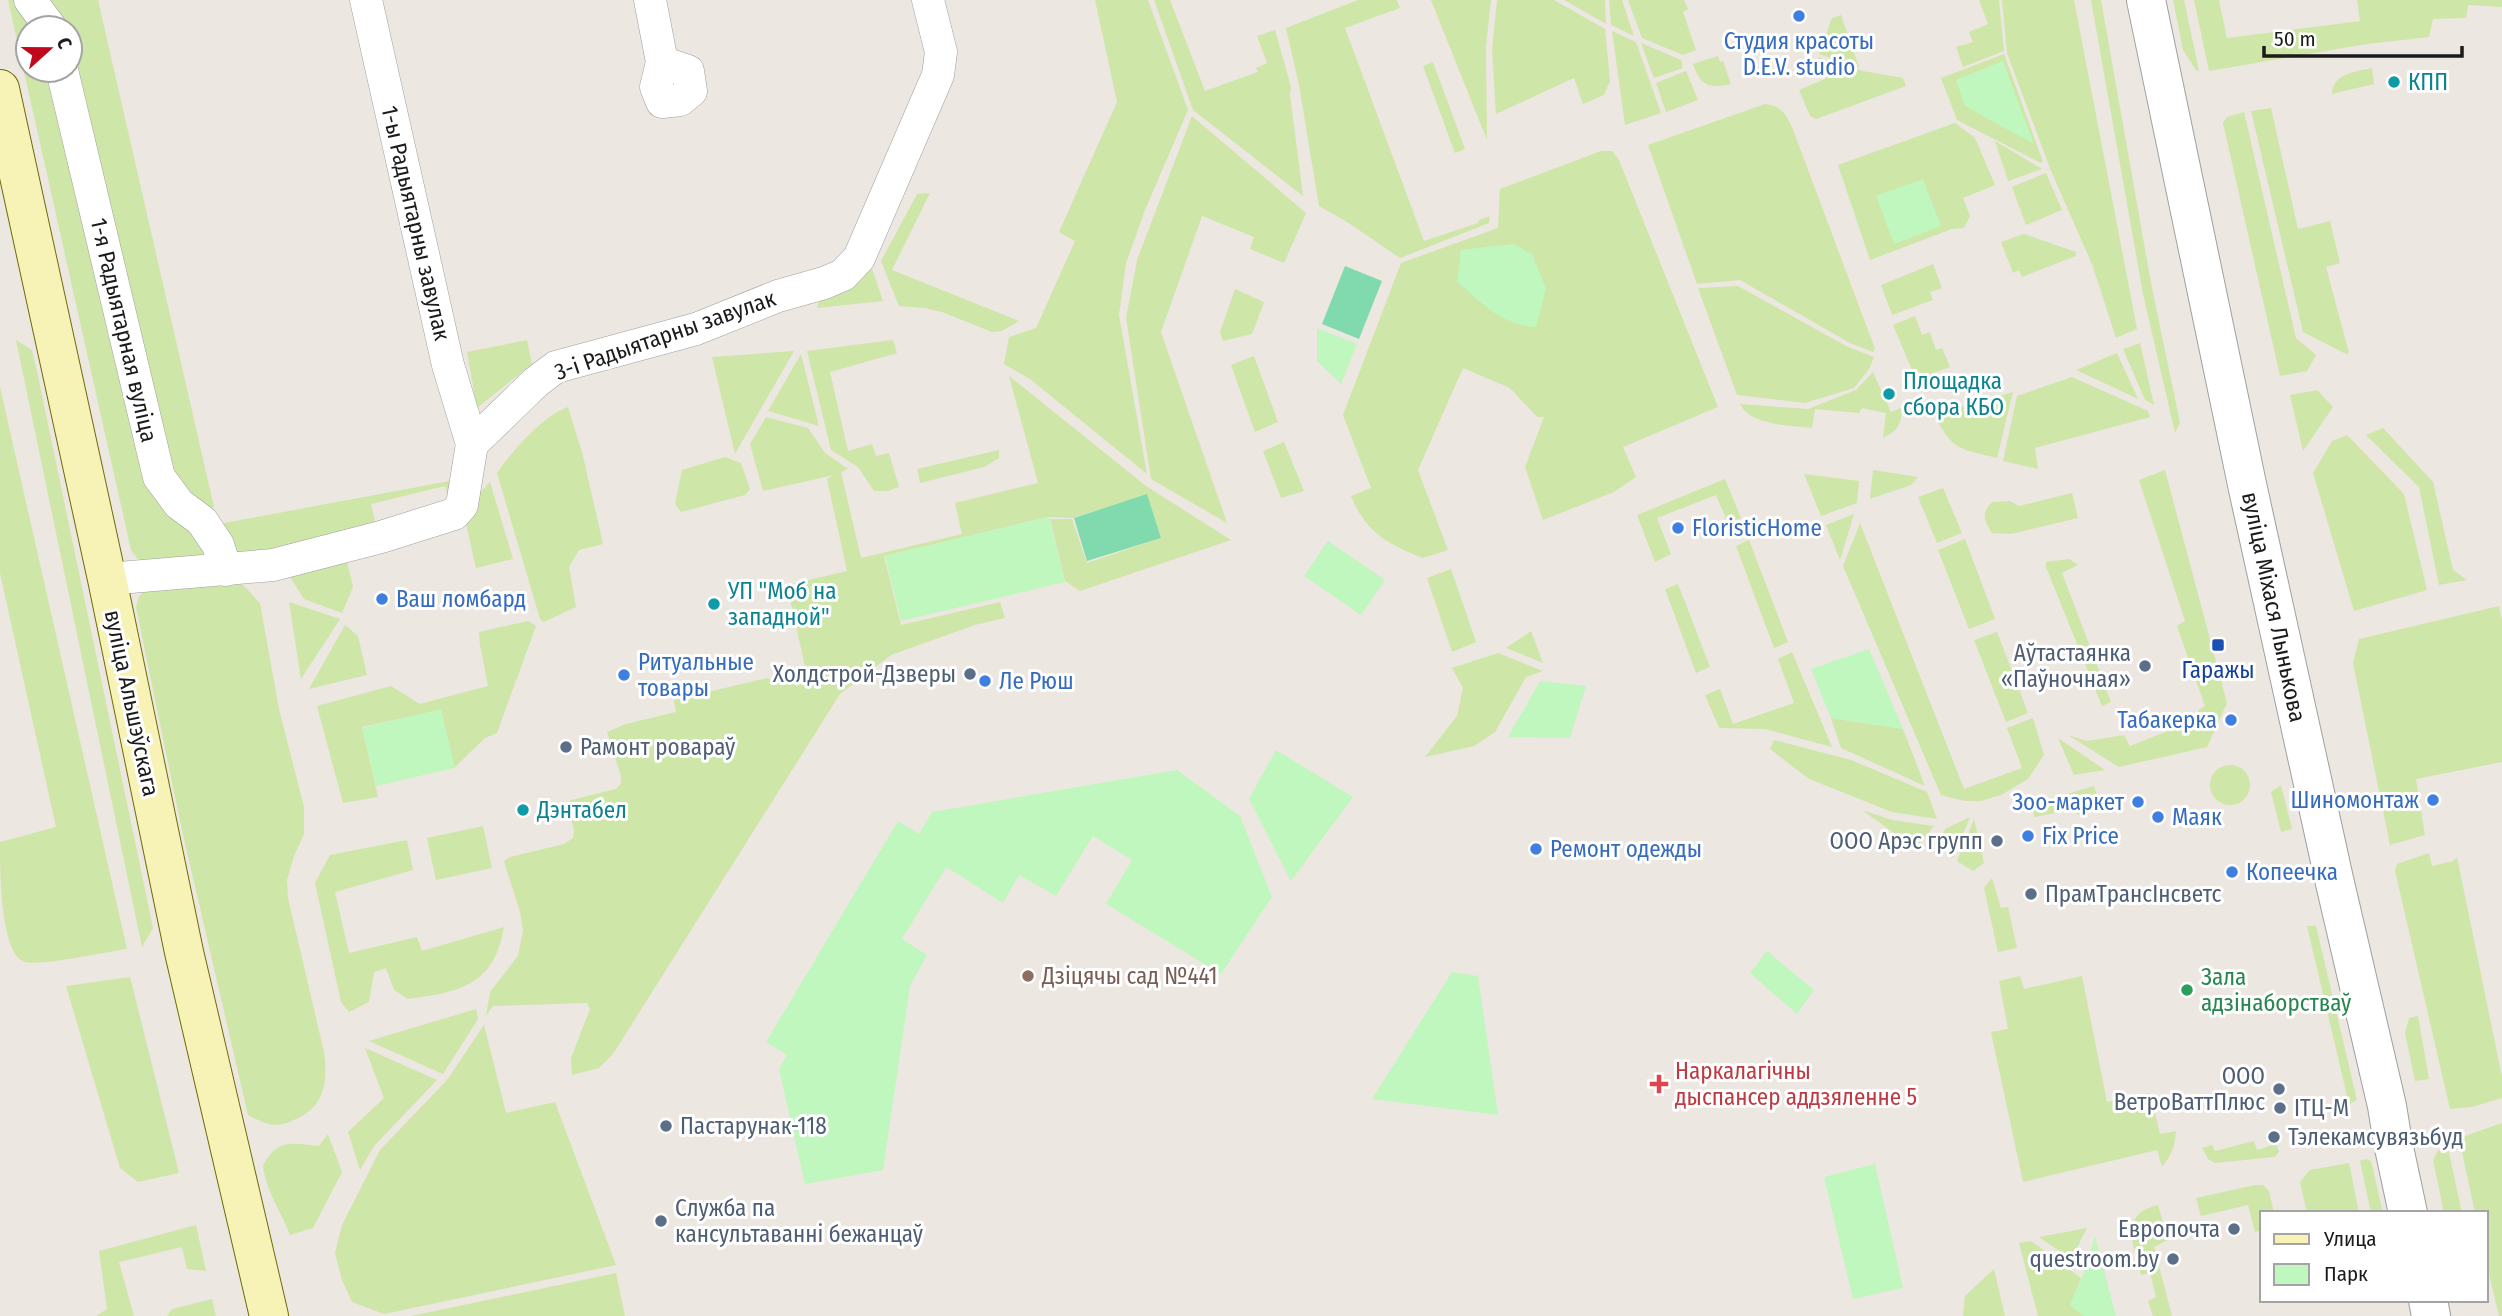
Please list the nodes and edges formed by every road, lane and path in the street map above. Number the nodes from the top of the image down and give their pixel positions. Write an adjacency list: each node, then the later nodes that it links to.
1 (366, 0): 8 (street, 1-ы Радыятарны завулак)
2 (650, 0): 5 (street)
3 (928, 0): 8 (street, 3-і Радыятарны завулак)
4 (2146, 0): 11 (street, вуліца Міхася Лынькова)
5 (662, 62)
6 (65, 84): 9 (street, 1-я Радыятарная вуліца)
7 (0, 89): 10 (main road, вуліца Альшэўскага)
8 (472, 444): 9 (street)
9 (226, 570): 10 (street)
10 (107, 579): 12 (main road, вуліца Альшэўскага)
11 (2409, 1211)
12 (269, 1316)

